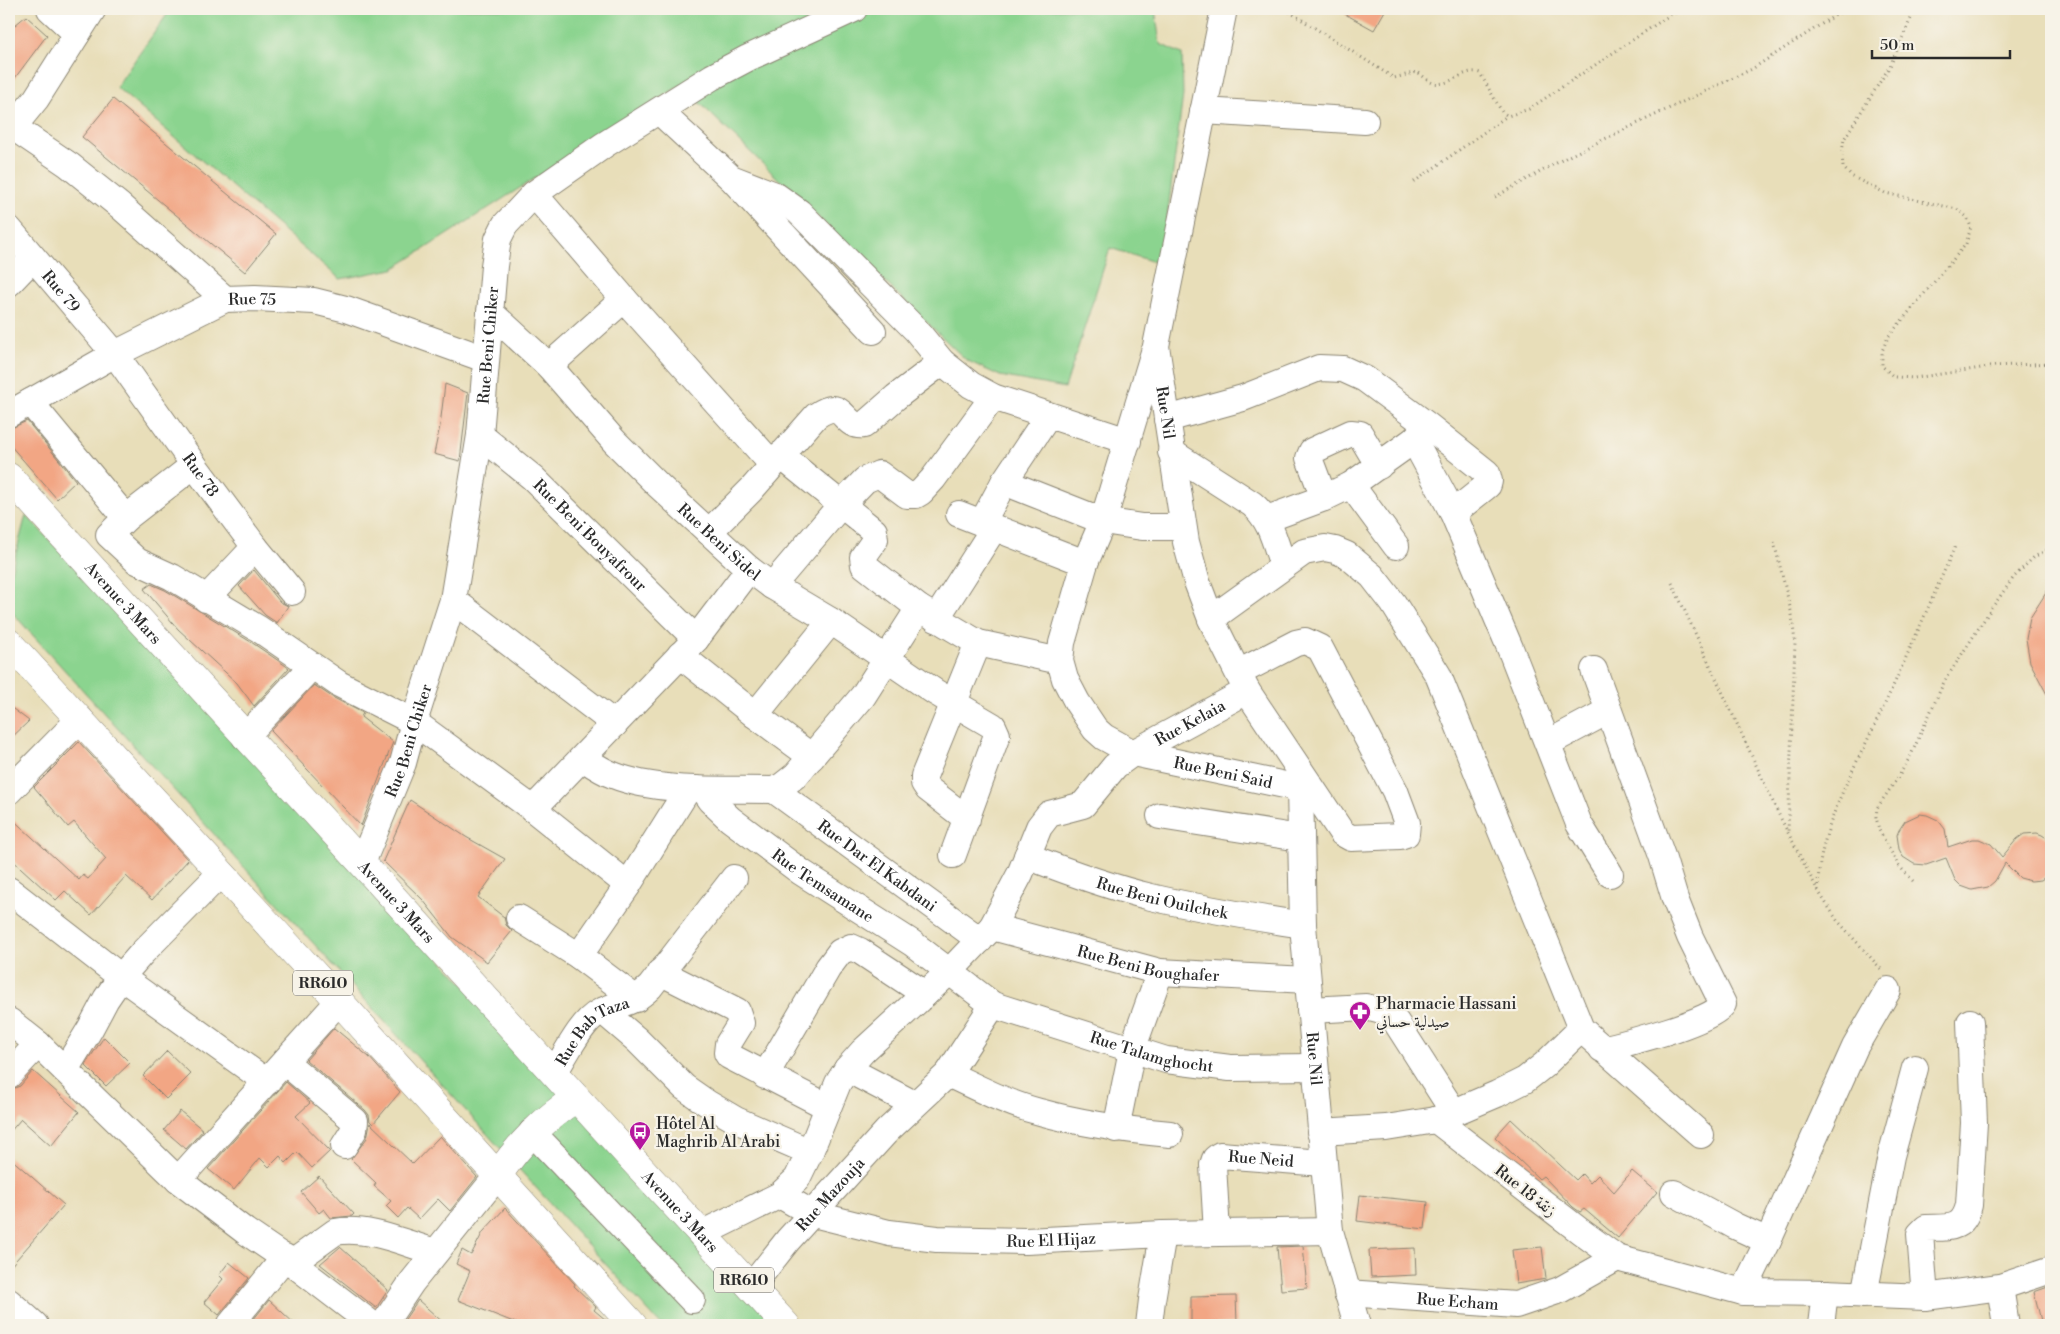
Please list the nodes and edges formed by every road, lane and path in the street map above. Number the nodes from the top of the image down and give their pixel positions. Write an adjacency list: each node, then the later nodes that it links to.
1 (50, 9): 9 (street)
2 (93, 9): 9 (street)
3 (854, 9): 10 (street, Rue Beni Chiker)
4 (1224, 9): 11 (street, Rue Nil)
5 (1285, 9): 12 (path)
6 (1684, 9): 12 (path)
7 (1845, 9): 18 (path)
8 (1912, 9): 30 (path)
9 (77, 34): 14 (street)
10 (659, 111): 15 (street); 17 (street, Rue Beni Chiker)
11 (1203, 111): 13 (street); 26 (street, Rue Nil)
12 (1507, 116): 16 (path)
13 (1365, 121)
14 (11, 130): 22 (street)
15 (731, 178): 25 (street); 29 (street)
16 (1414, 182)
17 (534, 194): 23 (street); 24 (street, Rue Beni Chiker)
18 (1495, 197)
19 (9, 229): 20 (street, Rue 79)
20 (33, 258): 21 (street); 27 (street, Rue 79)
21 (9, 283)
22 (225, 299): 27 (street, Rue 75); 28 (street, Rue 75)
23 (624, 299): 31 (street); 40 (street)
24 (490, 312): 28 (street, Rue Beni Chiker); 31 (street, Rue Beni Sidel)
25 (873, 330)
26 (1156, 346): 35 (street, Rue Nil); 38 (street)
27 (115, 354): 33 (street, Rue 75); 41 (street, Rue 78)
28 (485, 359): 37 (street, Rue Beni Chiker)
29 (942, 362): 32 (street); 40 (street)
30 (2051, 363)
31 (549, 366): 54 (street, Rue Beni Sidel)
32 (993, 397): 34 (street); 47 (street)
33 (19, 408): 52 (street)
34 (1048, 416): 38 (street); 43 (street)
35 (1167, 419): 36 (street); 39 (street, Rue Nil)
36 (1421, 433): 42 (street); 48 (street); 48 (street)
37 (480, 435): 68 (street, Rue Beni Chiker); 74 (street, Rue Beni Bouyafrour)
38 (1128, 441): 50 (street)
39 (1171, 452): 49 (street); 53 (street, Rue Nil)
40 (776, 459): 47 (street); 54 (street)
41 (194, 465): 52 (street); 58 (street, Rue 78)
42 (1379, 466): 45 (street); 46 (street)
43 (1004, 482): 50 (street); 51 (street)
44 (10, 485): 60 (main road, Avenue 3 Mars / RR610)
45 (1351, 485): 46 (street); 57 (street)
46 (1324, 498): 49 (street)
47 (840, 506): 65 (street); 69 (street)
48 (1453, 513): 87 (street)
49 (1267, 519): 62 (street)
50 (1103, 521): 53 (street); 61 (street)
51 (978, 522): 61 (street); 69 (street)
52 (118, 526): 60 (street); 67 (street)
53 (1183, 527): 70 (street, Rue Nil)
54 (709, 532): 63 (street, Rue Beni Sidel)
55 (1774, 542): 98 (path)
56 (1956, 544): 109 (path)
57 (1396, 546)
58 (255, 547): 66 (street, Rue 78); 67 (street)
59 (2051, 548): 106 (path)
60 (84, 557): 86 (main road, Avenue 3 Mars / RR610)
61 (1085, 563): 76 (street)
62 (1283, 566): 70 (street); 128 (street)
63 (749, 570): 65 (street, Rue Beni Sidel); 74 (street)
64 (1672, 583): 98 (path)
65 (772, 586): 71 (street, Rue Beni Sidel)
66 (292, 592)
67 (206, 599): 77 (street)
68 (453, 600): 84 (street, Rue Beni Chiker); 85 (street)
69 (928, 613): 73 (street); 75 (street)
70 (1211, 619): 79 (street, Rue Nil)
71 (831, 621): 75 (street, Rue Beni Sidel); 82 (street)
72 (9, 643): 83 (main road, RR610)
73 (978, 643): 76 (street); 80 (street)
74 (688, 647): 82 (street, Rue Beni Bouyafrour); 85 (street)
75 (887, 661): 80 (street, Rue Beni Sidel); 89 (street)
76 (1060, 661): 88 (street, Rue Beni Said)
77 (312, 666): 84 (street); 86 (street)
78 (1594, 670): 81 (street)
79 (1243, 682): 88 (street, Rue Kelaia); 93 (street, Rue Nil); 93 (street, Rue Kelaia)
80 (953, 702): 97 (street); 97 (street, Rue Beni Sidel)
81 (1608, 711): 87 (street); 130 (street)
82 (755, 715): 89 (street, Rue Beni Bouyafrour)
83 (80, 719): 94 (street); 103 (main road, RR610)
84 (414, 722): 95 (street); 102 (street, Rue Beni Chiker)
85 (615, 724): 90 (street)
86 (245, 737): 102 (main road, Avenue 3 Mars / RR610)
87 (1548, 743): 104 (street)
88 (1134, 754): 93 (street, Rue Beni Said); 101 (street, Rue Kelaia)
89 (812, 757): 92 (street)
90 (582, 758): 91 (street); 95 (street)
91 (696, 789): 92 (street); 107 (street); 115 (street, Rue Temsamane)
92 (774, 790): 112 (street, Rue Dar El Kabdani)
93 (1306, 790): 99 (street, Rue Nil)
94 (9, 791)
95 (533, 809): 107 (street)
96 (1160, 816): 99 (street)
97 (967, 819): 100 (street)
98 (1788, 832): 109 (path)
99 (1300, 838): 111 (street, Rue Nil)
100 (953, 855)
101 (1028, 856): 111 (street, Rue Beni Ouilchek); 112 (street, Rue Kelaia)
102 (362, 863): 137 (main road, Avenue 3 Mars / RR610)
103 (221, 874): 117 (street); 122 (main road, RR610)
104 (1610, 874)
105 (734, 878): 114 (street)
106 (1913, 881)
107 (628, 885): 113 (street)
108 (9, 890): 117 (street)
109 (1818, 891): 119 (path)
110 (519, 918): 113 (street)
111 (1302, 926): 118 (street, Rue Nil)
112 (986, 934): 115 (street, Rue Kelaia); 116 (street, Rue Beni Boughafer)
113 (579, 956): 121 (street)
114 (660, 972): 121 (street); 140 (street)
115 (949, 972): 120 (street, Rue Kelaia); 123 (street, Rue Temsamane)
116 (1160, 972): 118 (street, Rue Beni Boughafer); 131 (street)
117 (122, 977): 136 (street); 141 (street)
118 (1307, 980): 124 (street, Rue Nil)
119 (1888, 990): 163 (street)
120 (925, 994): 134 (street, Rue Kelaia); 140 (street)
121 (636, 999): 125 (street, Rue Bab Taza)
122 (339, 1001): 132 (street); 154 (main road, RR610)
123 (993, 1005): 131 (street, Rue Talamghocht); 138 (street, Rue Mazouja)
124 (1310, 1010): 133 (street, Rue Nil); 145 (street, Rue 18 زنقة)
125 (602, 1011): 137 (street, Rue Bab Taza); 152 (street)
126 (9, 1020): 129 (street)
127 (1970, 1022): 174 (street)
128 (1581, 1029): 130 (street); 145 (street)
129 (38, 1044): 136 (street); 139 (street)
130 (1602, 1049): 150 (street)
131 (1132, 1050): 133 (street, Rue Talamghocht); 146 (street)
132 (285, 1062): 141 (street); 151 (street)
133 (1314, 1067): 148 (street, Rue Nil)
134 (847, 1068): 143 (street); 144 (street, Rue Kelaia)
135 (1915, 1068): 173 (street)
136 (65, 1070): 155 (street)
137 (554, 1073): 142 (main road, Avenue 3 Mars / RR610)
138 (948, 1074): 143 (street, Rue Mazouja); 146 (street)
139 (9, 1075)
140 (765, 1076): 144 (street)
141 (267, 1082): 155 (street)
142 (576, 1098): 147 (main road); 161 (main road, Avenue 3 Mars / RR610)
143 (914, 1104): 158 (street, Rue Mazouja)
144 (828, 1106): 152 (street, Rue Kelaia)
145 (1445, 1116): 148 (street); 165 (street, Rue 18 زنقة)
146 (1116, 1129): 149 (street)
147 (532, 1132): 154 (main road); 175 (street)
148 (1320, 1132): 153 (street, Rue Nil)
149 (1170, 1134)
150 (1701, 1136)
151 (344, 1146)
152 (810, 1152): 157 (street, Rue Kelaia)
153 (1323, 1163): 159 (street, Rue Nil); 160 (street, Rue Neid)
154 (498, 1175): 164 (street); 183 (main road, RR610)
155 (178, 1180): 166 (street)
156 (1674, 1193): 163 (street)
157 (780, 1195): 158 (street, Rue El Hijaz); 161 (street, Rue Kelaia)
158 (813, 1214): 162 (street, Rue El Hijaz); 169 (street, Rue Mazouja)
159 (1330, 1231): 160 (street, Rue El Hijaz); 172 (street, Rue Nil)
160 (1217, 1233): 162 (street, Rue El Hijaz)
161 (701, 1234): 169 (main road, Avenue 3 Mars / RR610)
162 (1163, 1234): 185 (street)
163 (1768, 1241): 170 (street)
164 (435, 1252): 166 (street); 182 (street)
165 (1617, 1258): 170 (street); 177 (street, Rue Echam)
166 (288, 1260): 180 (street); 181 (street)
167 (2051, 1270): 168 (street)
168 (2000, 1287): 174 (street); 187 (street)
169 (751, 1288): 184 (main road, Avenue 3 Mars / RR610)
170 (1743, 1292): 171 (street)
171 (1824, 1293): 173 (street); 178 (street)
172 (1347, 1294): 177 (street, Rue Echam); 186 (street, Rue Nil)
173 (1864, 1295): 174 (street)
174 (1925, 1297)
175 (692, 1300)
176 (9, 1302): 179 (street)
177 (1516, 1315)
178 (1825, 1324)
179 (36, 1325)
180 (230, 1325)
181 (373, 1325)
182 (383, 1325)
183 (633, 1325)
184 (786, 1325)
185 (1150, 1325)
186 (1356, 1325)
187 (2006, 1325)

